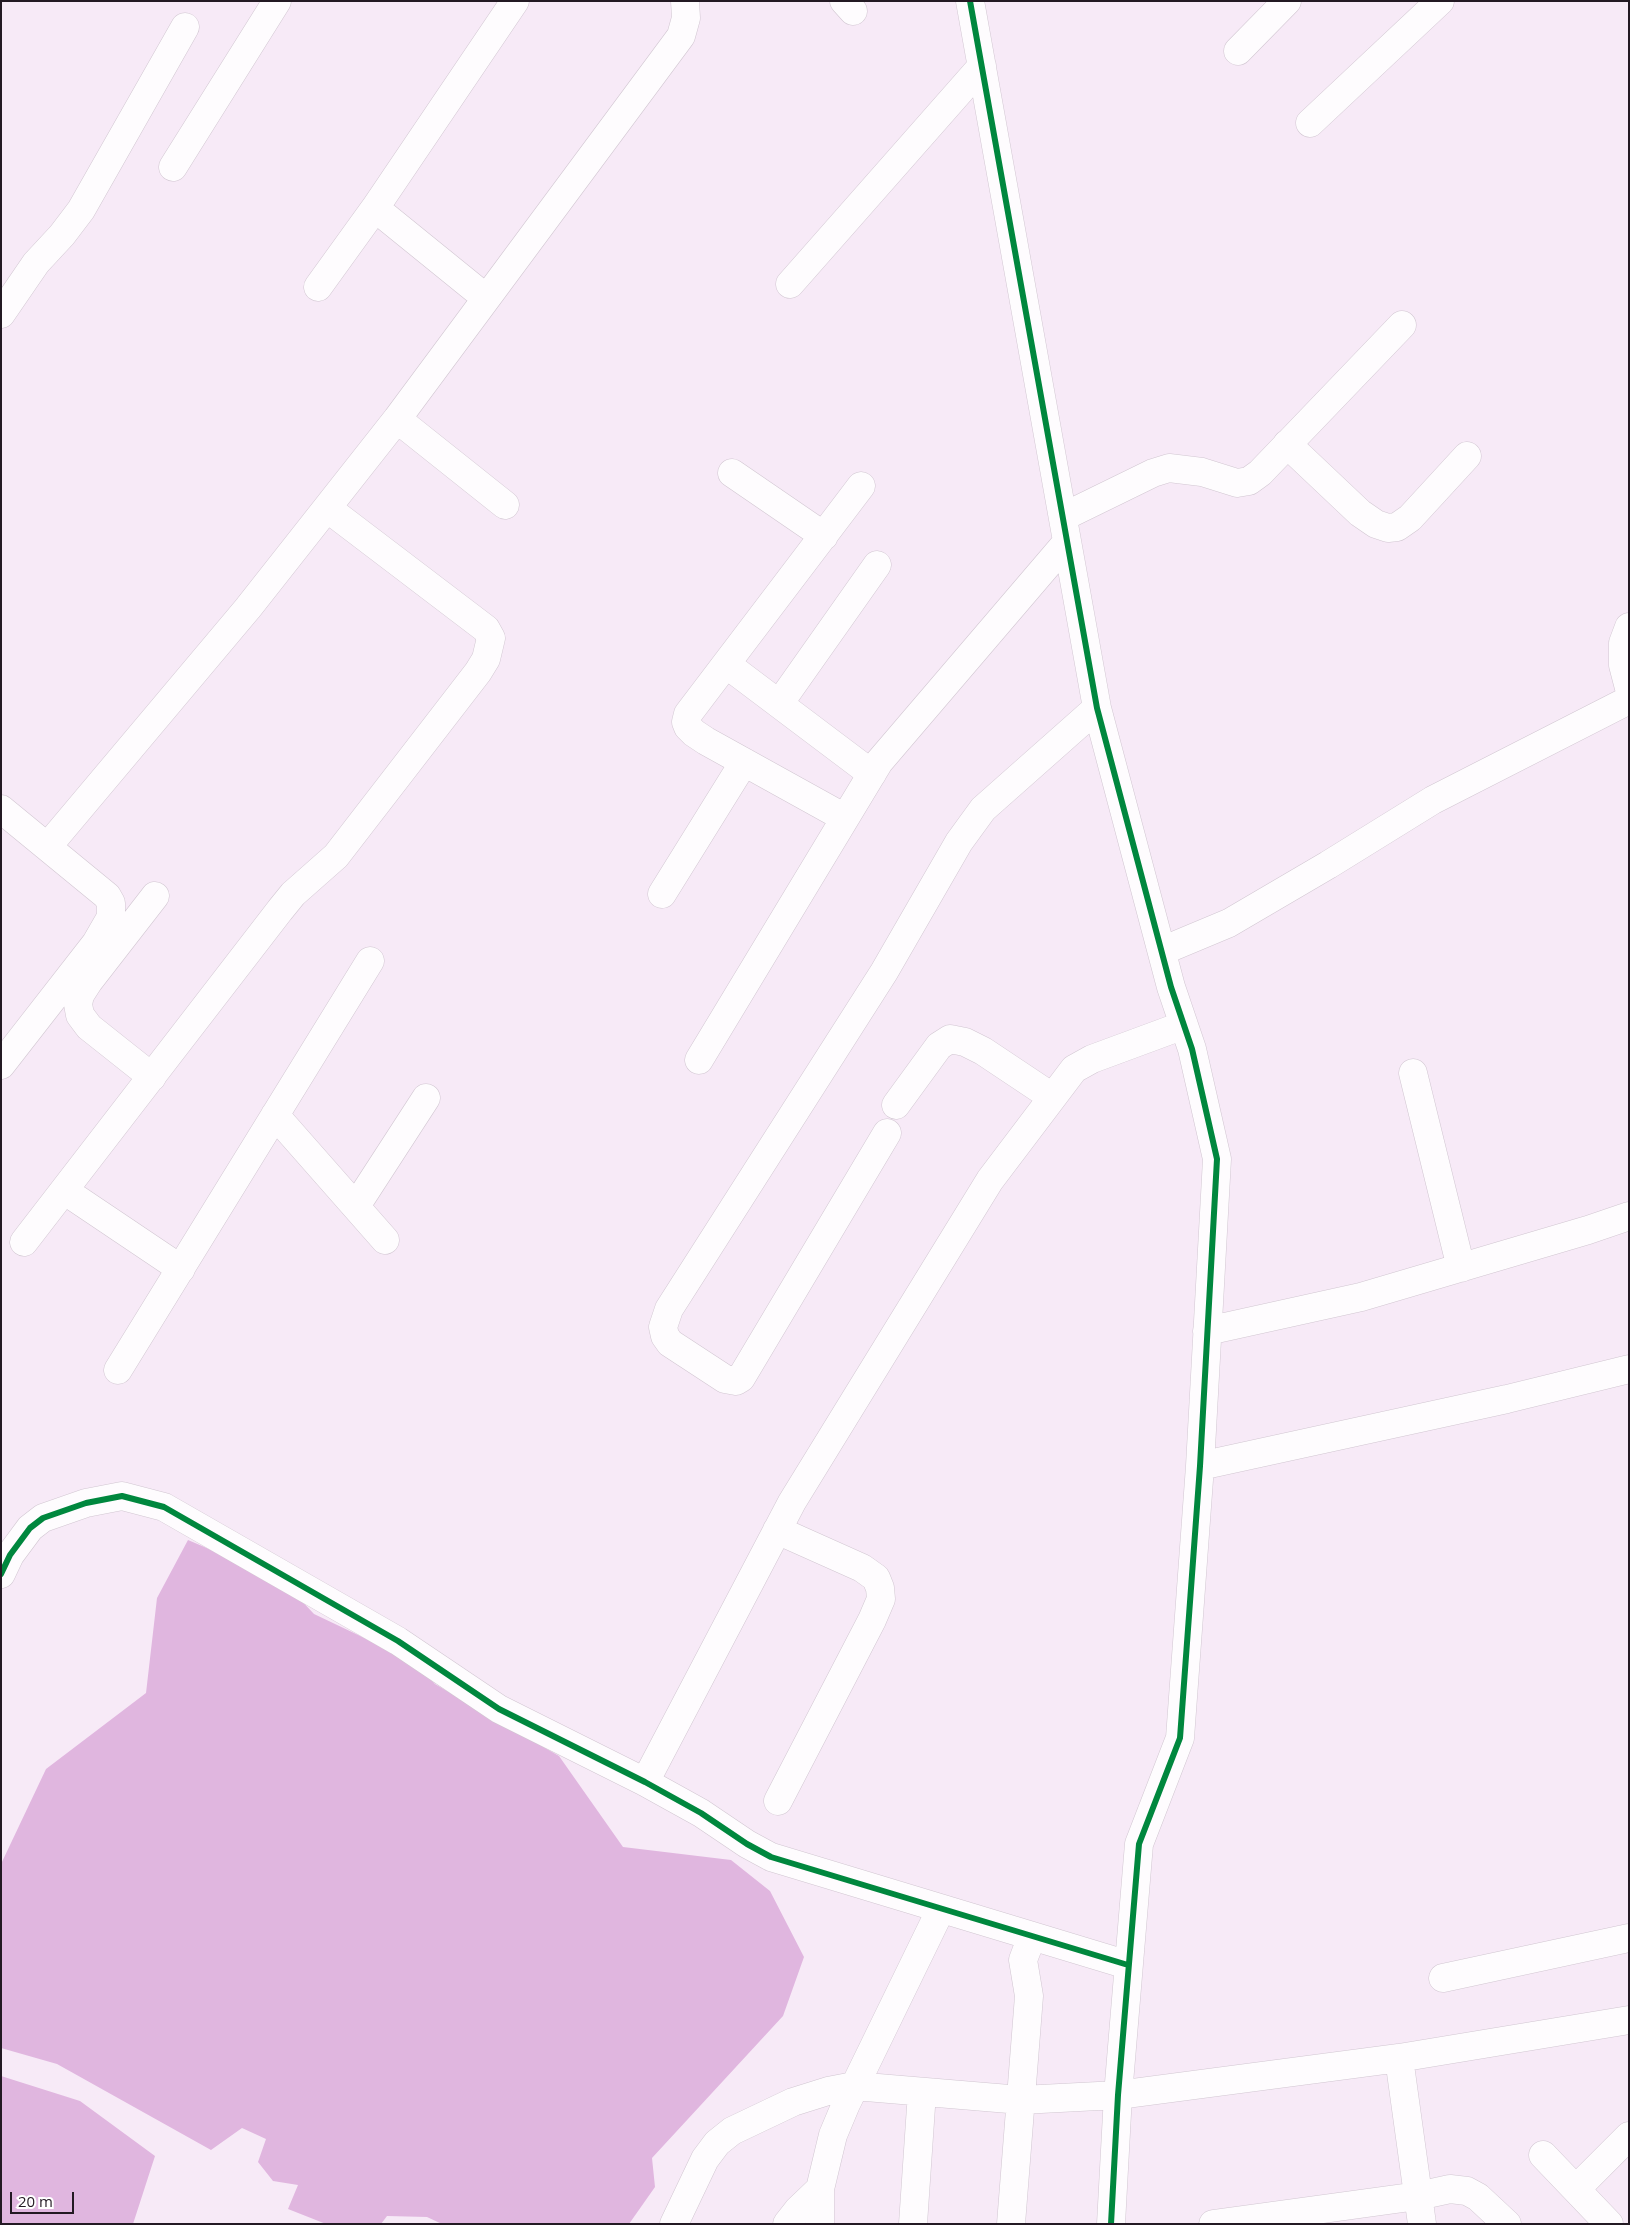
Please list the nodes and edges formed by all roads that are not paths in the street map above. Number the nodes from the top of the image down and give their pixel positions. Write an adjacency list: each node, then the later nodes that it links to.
1 (277, 1): 11 (street)
2 (515, 1): 12 (street)
3 (685, 1): 15 (street)
4 (970, 1): 9 (street)
5 (1287, 1): 8 (street)
6 (1440, 1): 10 (street)
7 (184, 27): 16 (street)
8 (1238, 51)
9 (982, 66): 13 (street); 25 (street)
10 (1310, 123)
11 (173, 167)
12 (375, 208): 14 (street); 15 (street)
13 (790, 284)
14 (318, 287)
15 (486, 298): 18 (street)
16 (1, 314)
17 (1402, 325): 19 (street)
18 (397, 419): 23 (street); 24 (street)
19 (1287, 444): 20 (street); 25 (street)
20 (1467, 456)
21 (732, 473): 26 (street)
22 (861, 486): 26 (street)
23 (505, 504)
24 (327, 508): 38 (street); 47 (street)
25 (1065, 529): 33 (street); 35 (street)
26 (824, 536): 29 (street)
27 (877, 565): 32 (street)
28 (1629, 628): 30 (street)
29 (726, 664): 32 (street); 34 (street)
30 (1629, 688)
31 (1629, 700): 41 (street)
32 (779, 704): 35 (street)
33 (1096, 708): 41 (street); 52 (street)
34 (744, 762): 37 (street); 39 (street)
35 (872, 774): 37 (street)
36 (4, 817): 38 (street)
37 (845, 818): 44 (street)
38 (48, 846): 45 (street)
39 (662, 894)
40 (155, 896): 47 (street)
41 (1162, 951): 43 (street)
42 (370, 961): 51 (street)
43 (1184, 1025): 48 (street); 60 (street)
44 (699, 1060)
45 (1, 1065)
46 (1413, 1073): 58 (street)
47 (152, 1078): 53 (street)
48 (1052, 1097): 50 (street); 64 (street)
49 (426, 1098): 54 (street)
50 (896, 1105)
51 (276, 1116): 54 (street); 59 (street)
52 (887, 1133)
53 (65, 1191): 57 (street); 59 (street)
54 (356, 1206): 56 (street)
55 (1629, 1216): 58 (street)
56 (385, 1240)
57 (24, 1242)
58 (1461, 1268): 60 (street)
59 (181, 1269): 61 (street)
60 (1207, 1331): 63 (street)
61 (118, 1370)
62 (1629, 1370): 63 (street)
63 (1200, 1466): 71 (street)
64 (777, 1530): 66 (street); 67 (street)
65 (1, 1574): 66 (street)
66 (645, 1782): 68 (street)
67 (778, 1801)
68 (941, 1909): 69 (street); 75 (street)
69 (1032, 1936): 71 (street); 78 (street)
70 (1629, 1938): 72 (street)
71 (1128, 1965): 77 (street)
72 (1443, 1978)
73 (1629, 2020): 74 (street)
74 (1399, 2058): 77 (street); 83 (street)
75 (854, 2086): 76 (street); 81 (street); 84 (street)
76 (922, 2092): 78 (street); 87 (street)
77 (1118, 2095): 78 (street); 89 (street)
78 (1021, 2100): 88 (street)
79 (1629, 2136): 82 (street)
80 (1543, 2155): 82 (street)
81 (820, 2189): 85 (street); 86 (street)
82 (1576, 2189): 93 (street)
83 (1418, 2196): 90 (street); 91 (street); 92 (street)
84 (674, 2224)
85 (787, 2224)
86 (820, 2224)
87 (913, 2224)
88 (1011, 2224)
89 (1111, 2224)
90 (1212, 2224)
91 (1422, 2224)
92 (1507, 2224)
93 (1609, 2224)

